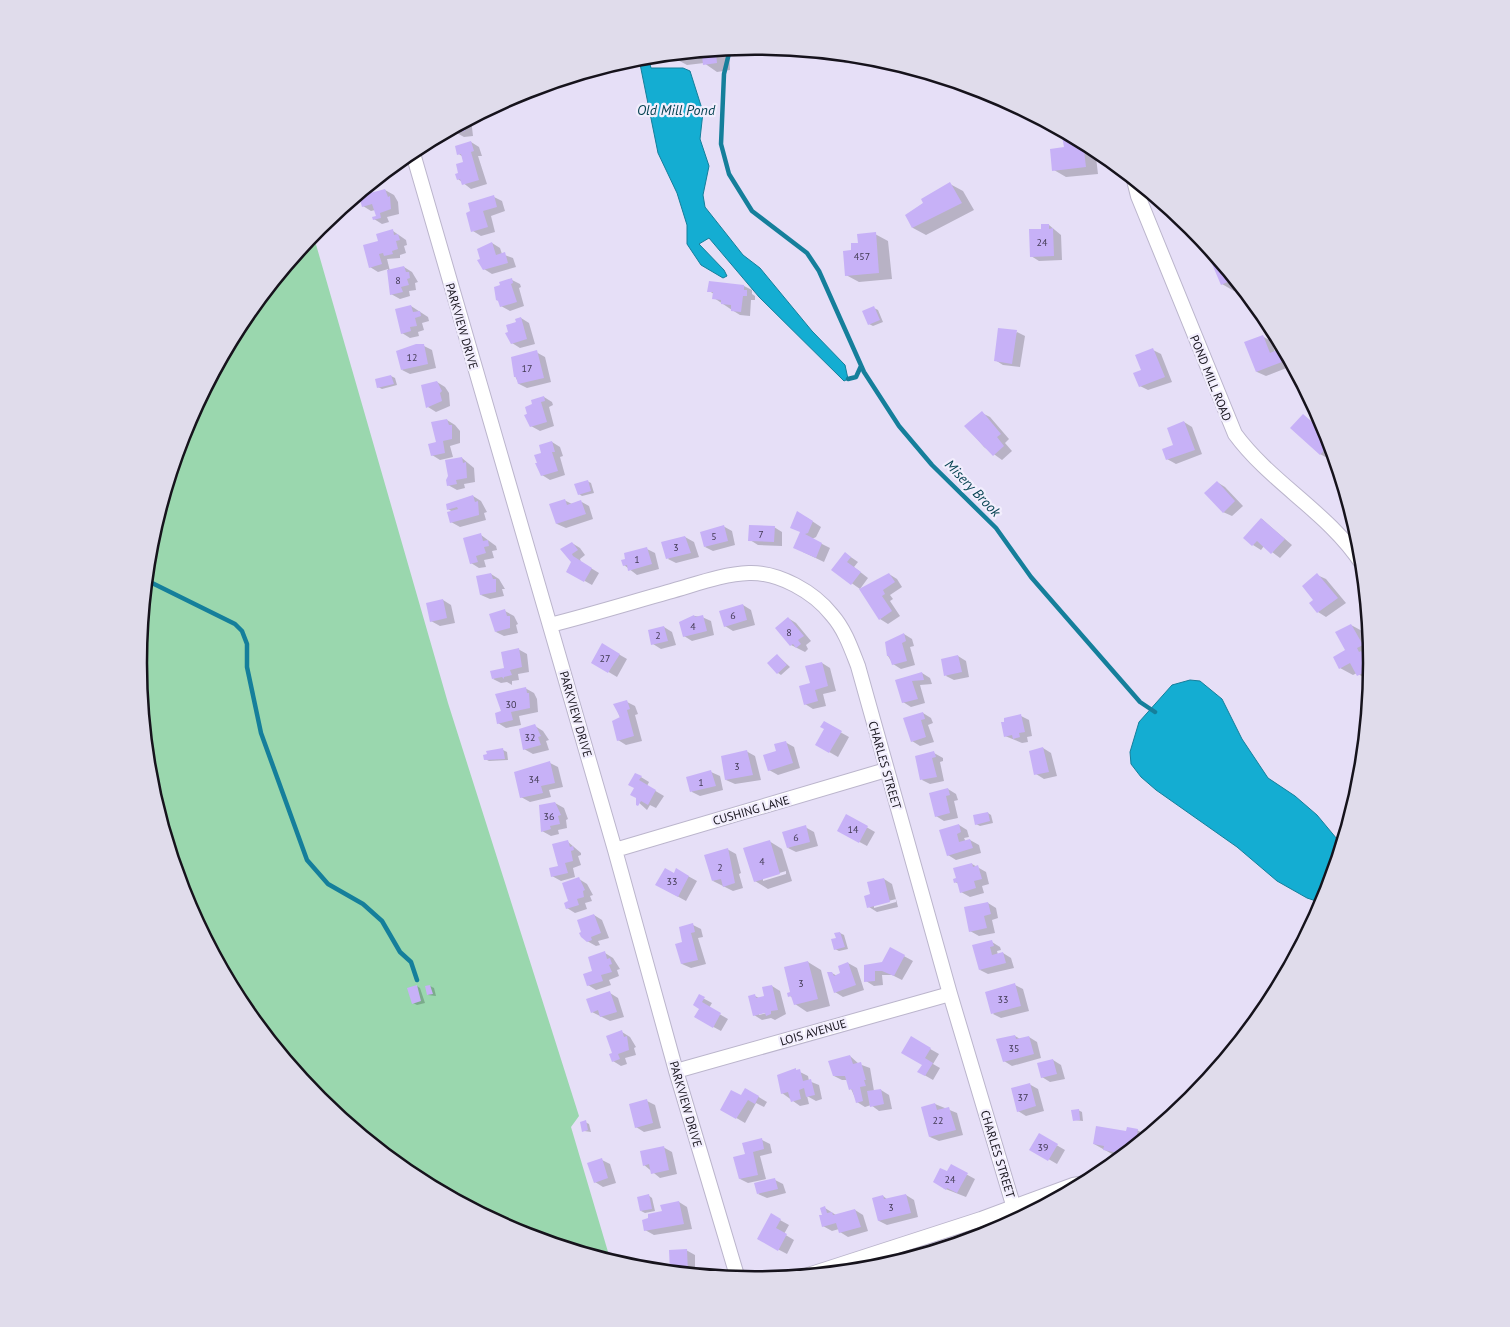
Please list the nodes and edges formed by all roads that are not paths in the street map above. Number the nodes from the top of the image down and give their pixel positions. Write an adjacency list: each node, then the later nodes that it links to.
1 (415, 160): 4 (street, PARKVIEW DRIVE)
2 (1138, 192): 3 (street, POND MILL ROAD)
3 (1353, 555)
4 (550, 625): 5 (street, CHARLES STREET); 6 (street, PARKVIEW DRIVE)
5 (886, 770): 6 (street, CUSHING LANE); 7 (street, CHARLES STREET)
6 (615, 850): 8 (street, PARKVIEW DRIVE)
7 (950, 994): 8 (street, LOIS AVENUE); 10 (street, CHARLES STREET)
8 (676, 1071): 12 (street, PARKVIEW DRIVE)
9 (1056, 1192): 10 (street)
10 (1014, 1208): 11 (street)
11 (832, 1267)
12 (736, 1272)

